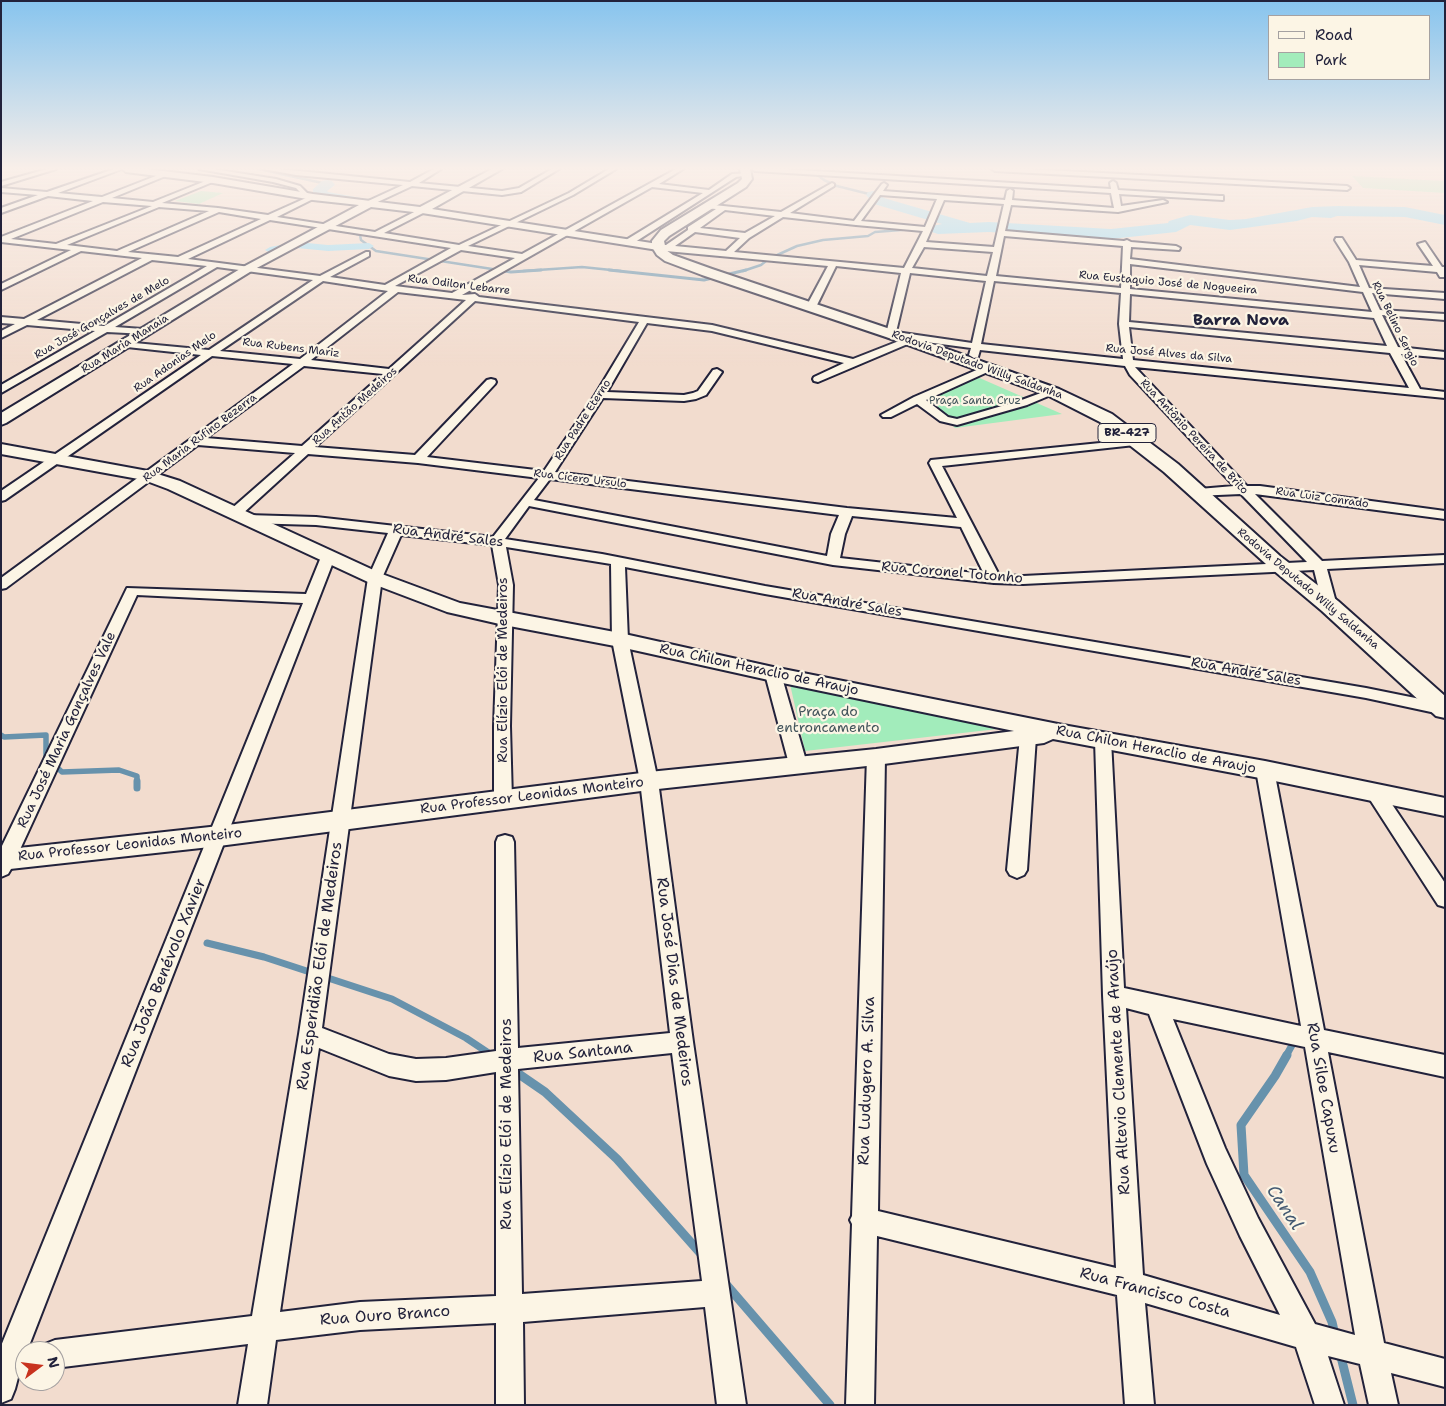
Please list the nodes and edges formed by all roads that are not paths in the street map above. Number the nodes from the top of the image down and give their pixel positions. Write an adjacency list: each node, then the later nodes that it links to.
1 (16, 235): 18 (street)
2 (86, 235): 27 (street)
3 (161, 235): 32 (street)
4 (233, 235): 37 (street)
5 (310, 235): 42 (street, Rua Maria Manaia)
6 (380, 235): 25 (street)
7 (486, 235): 25 (street, Rua Maria Rufino Bezerra)
8 (561, 235): 35 (street)
9 (582, 235): 21 (street)
10 (641, 235): 21 (street)
11 (664, 235): 28 (main road)
12 (682, 235): 28 (street)
13 (735, 235): 17 (street)
14 (924, 235): 23 (street)
15 (1001, 235): 31 (street)
16 (1066, 235): 22 (street)
17 (746, 236): 34 (street)
18 (2, 240): 20 (street, Rua Odilon Lebarre)
19 (1339, 240): 39 (street, Rua Belino Sergio)
20 (13, 242): 26 (street); 27 (street, Rua Odilon Lebarre)
21 (629, 242): 28 (street)
22 (1127, 243): 29 (street); 38 (street)
23 (921, 244): 31 (street); 43 (street)
24 (1422, 244): 44 (street)
25 (462, 246): 35 (street); 48 (street, Rua Maria Rufino Bezerra)
26 (1, 247)
27 (57, 247): 30 (street, Rua Odilon Lebarre)
28 (662, 248): 34 (street, Rua Eustaquio José de Nogueeira); 54 (main road, Rodovia Deputado Willy Saldanha / BR-427)
29 (1176, 248)
30 (80, 249): 32 (street, Rua Odilon Lebarre); 47 (street)
31 (997, 250): 46 (street)
32 (119, 253): 36 (street, Rua Odilon Lebarre)
33 (366, 254): 45 (street, Rua Adonias Melo)
34 (727, 254): 40 (street, Rua Eustaquio José de Nogueeira)
35 (523, 256): 51 (street)
36 (151, 257): 37 (street, Rua Odilon Lebarre); 59 (street)
37 (179, 260): 41 (street, Rua Odilon Lebarre)
38 (1126, 261): 49 (street); 50 (street)
39 (1353, 262): 44 (street); 49 (street, Rua Belino Sergio)
40 (833, 264): 43 (street, Rua Eustaquio José de Nogueeira); 54 (street)
41 (214, 265): 42 (street, Rua Odilon Lebarre); 61 (street, Rua José Gonçalves de Melo)
42 (249, 268): 45 (street, Rua Odilon Lebarre); 62 (street, Rua Maria Manaia)
43 (906, 271): 46 (street, Rua Eustaquio José de Nogueeira); 64 (street)
44 (1443, 272)
45 (320, 278): 48 (street, Rua Odilon Lebarre); 67 (street, Rua Adonias Melo)
46 (991, 279): 50 (street, Rua Eustaquio José de Nogueeira); 69 (street)
47 (1, 287)
48 (392, 288): 51 (street, Rua Odilon Lebarre); 71 (street, Rua Maria Rufino Bezerra)
49 (1366, 290): 52 (street); 55 (street, Rua Belino Sergio)
50 (1125, 291): 55 (street, Rua Eustaquio José de Nogueeira); 60 (street)
51 (455, 295): 53 (street, Rua Odilon Lebarre)
52 (1445, 296)
53 (475, 297): 58 (street, Rua Odilon Lebarre); 73 (street, Rua Antão Medeiros)
54 (811, 307): 64 (main road, Rodovia Deputado Willy Saldanha / BR-427)
55 (1376, 313): 56 (street, Rua Eustaquio José de Nogueeira); 66 (street, Rua Belino Sergio)
56 (1445, 318)
57 (1, 320): 59 (street)
58 (645, 320): 70 (street, Rua Odilon Lebarre); 80 (street, Rua Padre Eterno)
59 (25, 322): 61 (street); 63 (street)
60 (1124, 324): 66 (street); 72 (street)
61 (105, 329): 62 (street); 77 (street, Rua José Gonçalves de Melo)
62 (143, 332): 65 (street, Rua Maria Manaia)
63 (1, 335)
64 (899, 337): 69 (main road, Rodovia Deputado Willy Saldanha / BR-427); 70 (street)
65 (126, 344): 67 (street, Rua Rubens Mariz); 84 (street, Rua Maria Manaia)
66 (1394, 350): 68 (street); 78 (street, Rua Belino Sergio)
67 (212, 352): 71 (street, Rua Rubens Mariz); 89 (street, Rua Adonias Melo)
68 (1445, 355)
69 (979, 359): 72 (street, Rua José Alves da Silva); 79 (main road, Rodovia Deputado Willy Saldanha / BR-427); 82 (street)
70 (854, 362): 75 (street)
71 (301, 363): 73 (street, Rua Rubens Mariz); 85 (street, Rua Maria Rufino Bezerra)
72 (1128, 364): 78 (street, Rua José Alves da Silva); 93 (street, Rua Antônio Pereira de Brito)
73 (393, 372): 88 (street, Rua Antão Medeiros)
74 (717, 372): 80 (street)
75 (818, 379)
76 (491, 382): 90 (street)
77 (1, 390)
78 (1416, 391): 81 (street, Rua José Alves da Silva)
79 (1053, 392): 82 (street); 86 (main road, Rodovia Deputado Willy Saldanha / BR-427)
80 (600, 395): 91 (street, Rua Padre Eterno)
81 (1445, 395)
82 (918, 399): 83 (street)
83 (887, 415)
84 (1, 420)
85 (196, 441): 88 (street, Rua Cícero Ursulo); 92 (street, Rua Maria Rufino Bezerra)
86 (1140, 442): 94 (main road, Rodovia Deputado Willy Saldanha / BR-427); 100 (street)
87 (1, 449): 89 (street, Rua André Sales)
88 (308, 449): 90 (street, Rua Cícero Ursulo); 99 (street, Rua Antão Medeiros)
89 (57, 459): 92 (street, Rua André Sales); 95 (street, Rua Adonias Melo)
90 (418, 459): 91 (street, Rua Cícero Ursulo)
91 (548, 475): 96 (street, Rua Padre Eterno); 97 (street, Rua Cícero Ursulo)
92 (148, 476): 99 (street, Rua André Sales); 111 (street, Rua Maria Rufino Bezerra)
93 (1242, 489): 94 (street, Rua Luiz Conrado); 98 (street, Rua Luiz Conrado); 107 (street, Rua Antônio Pereira de Brito)
94 (1199, 493): 108 (main road, Rodovia Deputado Willy Saldanha / BR-427)
95 (1, 497)
96 (526, 502): 102 (street, Rua Padre Eterno); 105 (street, Rua Coronel Totonho)
97 (847, 512): 100 (street, Rua Cícero Ursulo); 105 (street)
98 (1445, 515)
99 (241, 516): 101 (street, Rua André Sales); 103 (street, Rua Chilon Heraclio de Araujo)
100 (964, 523): 110 (street)
101 (396, 530): 102 (street, Rua André Sales); 109 (street, Rua Esperidião Elói de Medeiros)
102 (498, 541): 104 (street, Rua André Sales); 114 (street, Rua Elízio Elói de Medeiros)
103 (328, 557): 109 (street, Rua Chilon Heraclio de Araujo); 112 (street, Rua João Benévolo Xavier)
104 (618, 561): 115 (street, Rua José Dias de Medeiros); 117 (street, Rua André Sales)
105 (833, 561): 110 (street, Rua Coronel Totonho)
106 (1442, 562): 107 (street, Rua Coronel Totonho)
107 (1318, 565): 108 (street, Rua Coronel Totonho); 113 (street, Rua Antônio Pereira de Brito)
108 (1280, 567): 110 (street, Rua Coronel Totonho); 113 (main road, Rodovia Deputado Willy Saldanha / BR-427)
109 (375, 578): 114 (street, Rua Chilon Heraclio de Araujo); 128 (street, Rua Esperidião Elói de Medeiros)
110 (994, 579)
111 (1, 585)
112 (311, 598): 129 (street, Rua João Benévolo Xavier); 131 (street, Rua José Maria Gonçalves Vale)
113 (1330, 606): 117 (main road, Rodovia Deputado Willy Saldanha / BR-427)
114 (504, 620): 115 (street, Rua Chilon Heraclio de Araujo); 126 (street, Rua Elízio Elói de Medeiros)
115 (620, 640): 116 (street, Rua Chilon Heraclio de Araujo); 124 (street, Rua José Dias de Medeiros)
116 (773, 674): 118 (street, Rua Chilon Heraclio de Araujo); 122 (street)
117 (1445, 710)
118 (1063, 733): 119 (street, Rua Professor Leonidas Monteiro); 120 (street, Rua Chilon Heraclio de Araujo)
119 (1028, 738): 121 (street, Rua Professor Leonidas Monteiro); 132 (street)
120 (1103, 740): 123 (street, Rua Chilon Heraclio de Araujo); 134 (street, Rua Altevio Clemente de Araújo)
121 (876, 756): 122 (street, Rua Professor Leonidas Monteiro); 141 (street, Rua Ludugero A. Silva)
122 (798, 764): 124 (street, Rua Professor Leonidas Monteiro)
123 (1265, 770): 125 (street, Rua Chilon Heraclio de Araujo); 137 (street, Rua Siloe Capuxu)
124 (649, 781): 126 (street, Rua Professor Leonidas Monteiro); 138 (street, Rua José Dias de Medeiros)
125 (1375, 793): 127 (street, Rua Chilon Heraclio de Araujo); 133 (street)
126 (504, 800): 128 (street, Rua Professor Leonidas Monteiro)
127 (1445, 807)
128 (342, 819): 129 (street, Rua Professor Leonidas Monteiro); 136 (street, Rua Esperidião Elói de Medeiros)
129 (219, 836): 131 (street, Rua Professor Leonidas Monteiro); 149 (street, Rua João Benévolo Xavier)
130 (505, 842): 139 (street, Rua Elízio Elói de Medeiros)
131 (3, 862)
132 (1017, 870)
133 (1445, 899)
134 (1114, 995): 135 (street); 142 (street, Rua Altevio Clemente de Araújo)
135 (1157, 1006): 137 (street); 146 (street)
136 (310, 1034): 139 (street, Rua Santana); 145 (street, Rua Esperidião Elói de Medeiros)
137 (1314, 1037): 140 (street); 148 (street, Rua Siloe Capuxu)
138 (682, 1042): 139 (street, Rua Santana); 143 (street, Rua José Dias de Medeiros)
139 (506, 1060): 144 (street, Rua Elízio Elói de Medeiros)
140 (1445, 1066)
141 (863, 1220): 142 (street, Rua Francisco Costa); 155 (street, Rua Ludugero A. Silva)
142 (1130, 1285): 146 (street, Rua Francisco Costa); 156 (street, Rua Altevio Clemente de Araújo)
143 (716, 1293): 144 (street, Rua Ouro Branco); 152 (street, Rua José Dias de Medeiros)
144 (509, 1309): 145 (street, Rua Ouro Branco); 154 (street, Rua Elízio Elói de Medeiros)
145 (263, 1327): 147 (street, Rua Ouro Branco); 153 (street, Rua Esperidião Elói de Medeiros)
146 (1306, 1336): 148 (street, Rua Francisco Costa); 157 (street)
147 (65, 1353)
148 (1372, 1354): 150 (street, Rua Francisco Costa); 158 (street, Rua Siloe Capuxu)
149 (12, 1359): 151 (street, Rua João Benévolo Xavier)
150 (1445, 1373)
151 (1, 1389)
152 (736, 1400)
153 (252, 1405)
154 (510, 1405)
155 (860, 1405)
156 (1140, 1405)
157 (1330, 1405)
158 (1384, 1405)

